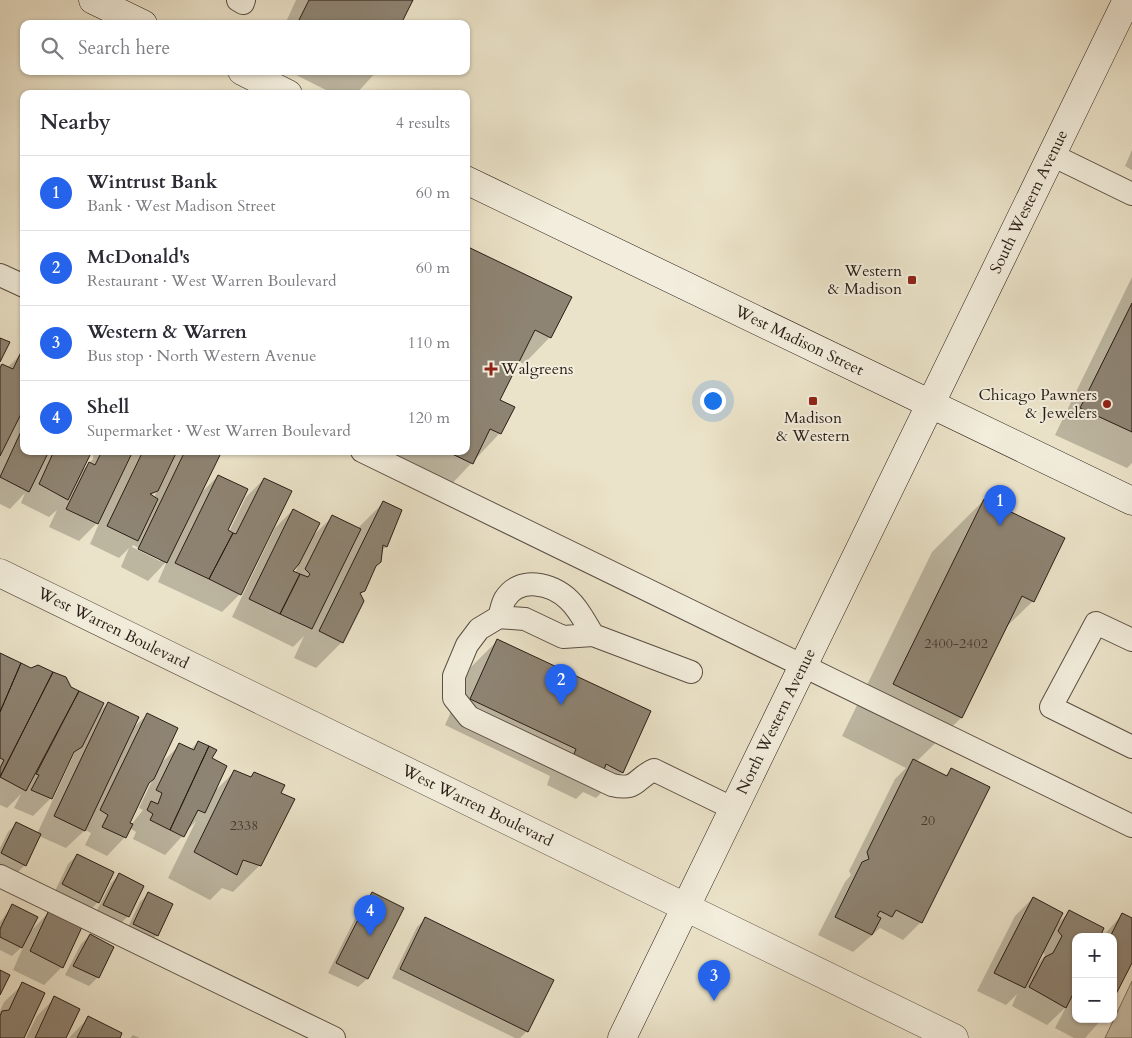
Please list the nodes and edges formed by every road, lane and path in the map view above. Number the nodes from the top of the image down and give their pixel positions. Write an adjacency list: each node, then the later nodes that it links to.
1 (93, 0): 5 (main road)
2 (238, 0): 3 (lane)
3 (244, 0)
4 (1127, 0): 8 (main road, South Western Avenue)
5 (135, 20)
6 (250, 75): 7 (main road)
7 (280, 90)
8 (1052, 155): 10 (lane); 13 (main road, South Western Avenue)
9 (470, 182): 13 (main road, West Madison Street)
10 (1132, 194)
11 (0, 275): 12 (lane)
12 (20, 284)
13 (931, 404): 15 (main road, West Madison Street); 20 (main road, North Western Avenue)
14 (370, 455): 20 (lane)
15 (1132, 501)
16 (0, 573): 26 (main road, West Warren Boulevard)
17 (499, 617): 18 (lane); 18 (lane); 23 (lane)
18 (593, 636): 21 (lane)
19 (1132, 640): 22 (lane)
20 (804, 666): 23 (main road, North Western Avenue); 24 (lane)
21 (691, 672)
22 (1132, 747)
23 (734, 809): 26 (main road, North Western Avenue)
24 (1132, 826)
25 (0, 876): 27 (lane)
26 (686, 906): 28 (main road, North Western Avenue); 29 (main road, West Warren Boulevard)
27 (334, 1038)
28 (622, 1038)
29 (954, 1038)

